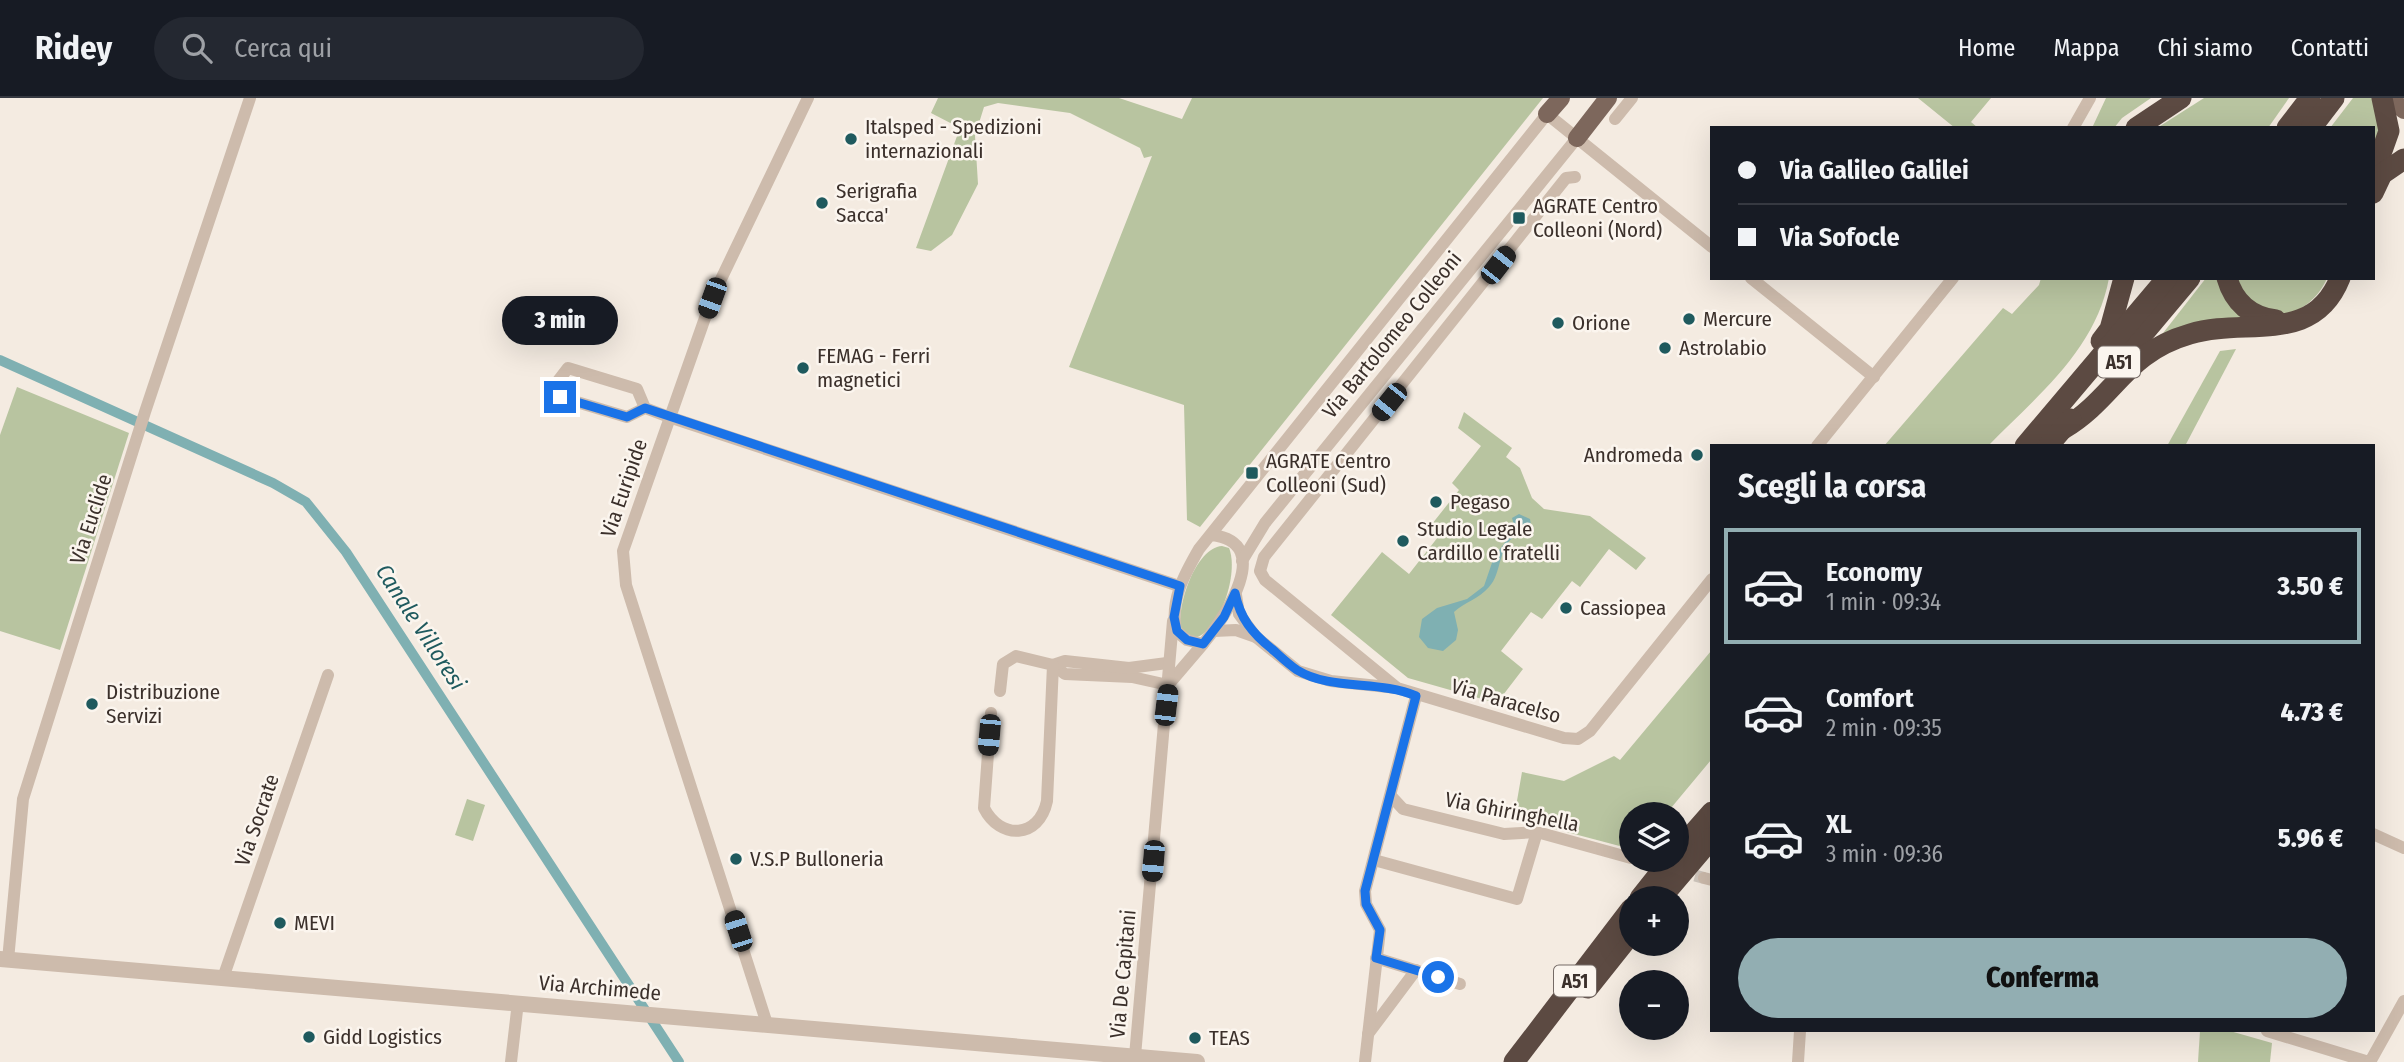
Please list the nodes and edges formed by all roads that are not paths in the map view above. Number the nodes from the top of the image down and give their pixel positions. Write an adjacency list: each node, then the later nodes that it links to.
1 (250, 98): 75 (street, Via Euclide)
2 (808, 98): 37 (street, Via Euripide)
3 (1561, 98): 14 (main road)
4 (1608, 98): 21 (main road)
5 (1632, 98): 15 (street)
6 (2090, 98): 16 (street)
7 (2180, 98): 17 (highway)
8 (2191, 98): 18 (highway)
9 (2310, 98): 19 (highway)
10 (2334, 98): 20 (highway)
11 (2382, 98): 23 (highway)
12 (2389, 98): 13 (main road)
13 (2404, 110)
14 (1547, 114): 21 (street); 42 (street, Via Bartolomeo Colleoni)
15 (1615, 119)
16 (2074, 126)
17 (2139, 126)
18 (2150, 126)
19 (2289, 126)
20 (2313, 126)
21 (1577, 138): 26 (street); 43 (street, Via Bartolomeo Colleoni)
22 (2404, 159): 25 (highway)
23 (2375, 170)
24 (1574, 177): 44 (street, Via Bartolomeo Colleoni)
25 (2375, 189)
26 (1710, 245)
27 (1753, 280): 35 (street)
28 (1951, 280): 35 (street)
29 (2122, 280): 38 (highway)
30 (2165, 280): 38 (highway, A51)
31 (2188, 280): 38 (highway, A51)
32 (2228, 280): 33 (highway)
33 (2332, 280)
34 (2339, 280): 38 (highway)
35 (1874, 377): 39 (street)
36 (645, 408): 36 (street); 37 (street)
37 (669, 417): 46 (street); 81 (street, Via Euripide)
38 (2055, 424): 40 (highway, A51); 41 (highway, A51)
39 (1819, 444)
40 (2028, 444)
41 (2049, 444)
42 (1212, 535): 43 (street); 46 (street, Via Bartolomeo Colleoni)
43 (1242, 561): 47 (street, Via Bartolomeo Colleoni)
44 (1260, 570): 56 (street, Via Paracelso)
45 (1710, 581): 58 (street, Via Paracelso)
46 (1180, 586): 48 (street, Via Bartolomeo Colleoni)
47 (1235, 593): 49 (street, Via Bartolomeo Colleoni); 50 (street)
48 (1174, 617): 51 (street); 52 (street, Via De Capitani)
49 (1214, 631): 50 (street); 51 (street, Via Bartolomeo Colleoni)
50 (1256, 637): 56 (street)
51 (1203, 644): 55 (street, Via Bartolomeo Colleoni)
52 (1167, 663): 53 (street); 55 (street, Via De Capitani)
53 (1053, 665): 55 (street); 57 (street); 59 (street)
54 (328, 675): 77 (street, Via Socrate)
55 (1168, 685): 85 (street, Via De Capitani)
56 (1397, 688): 58 (street, Via Paracelso)
57 (1000, 691)
58 (1416, 696): 60 (street)
59 (991, 713)
60 (1391, 796): 62 (street, Via Ghiringhella); 68 (street)
61 (1710, 814): 64 (highway)
62 (1537, 832): 67 (street, Via Ghiringhella); 68 (street)
63 (2375, 835): 66 (street)
64 (1689, 838)
65 (1710, 840): 71 (highway)
66 (2404, 848)
67 (1619, 854)
68 (1374, 860): 74 (street)
69 (1661, 872): 70 (highway)
70 (1650, 886)
71 (1671, 886)
72 (1619, 926): 86 (highway, A51)
73 (1619, 948): 86 (highway, A51)
74 (1376, 958): 76 (street); 84 (street)
75 (4, 959): 77 (street, Via Archimede)
76 (1416, 970): 78 (street); 84 (street)
77 (223, 978): 80 (street, Via Archimede)
78 (1460, 984)
79 (2404, 1001): 91 (street)
80 (518, 1002): 81 (street, Via Archimede); 87 (street)
81 (767, 1024): 85 (street, Via Archimede)
82 (1800, 1032): 90 (street)
83 (2270, 1032): 91 (street)
84 (1368, 1035): 89 (street)
85 (1135, 1056): 88 (street, Via Archimede)
86 (1525, 1059)
87 (511, 1062)
88 (1197, 1062)
89 (1365, 1062)
90 (1798, 1062)
91 (2370, 1062)

